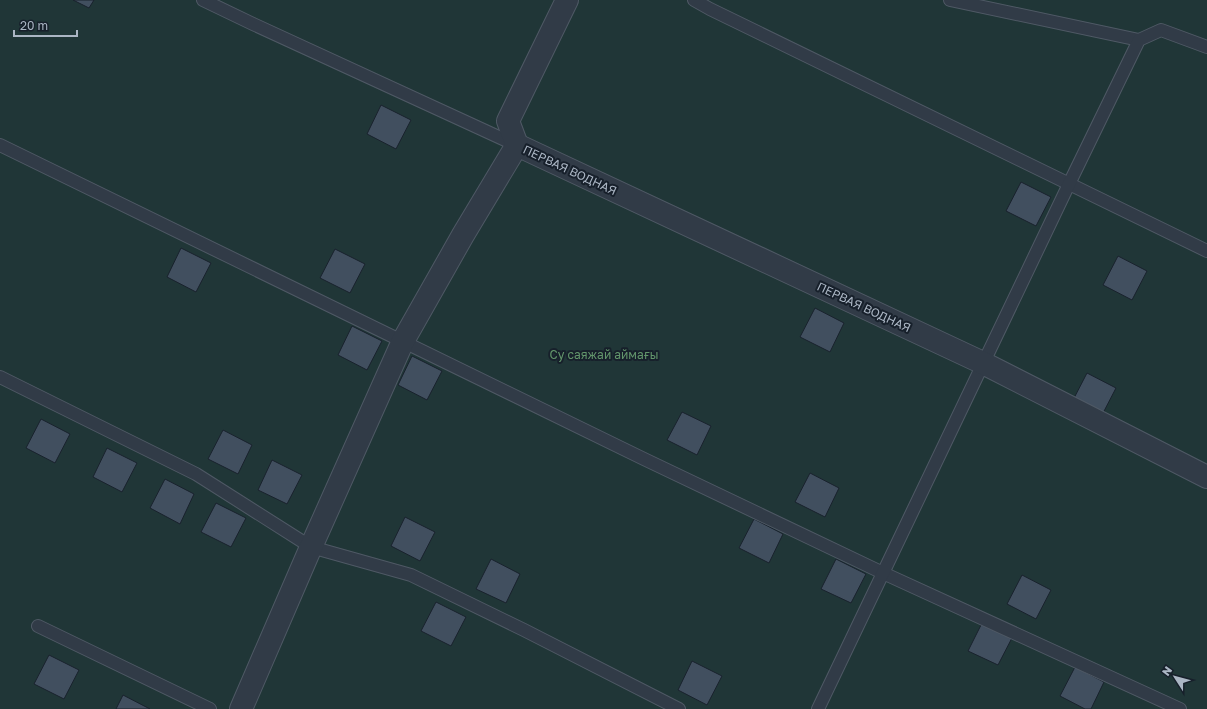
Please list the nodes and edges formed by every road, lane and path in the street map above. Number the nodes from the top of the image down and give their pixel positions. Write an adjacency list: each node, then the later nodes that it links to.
1 (203, 0): 8 (lane)
2 (567, 0): 8 (street)
3 (694, 0): 9 (lane)
4 (950, 0): 5 (lane)
5 (1139, 40): 6 (lane); 9 (lane)
6 (1207, 47)
7 (0, 145): 11 (lane)
8 (517, 145): 11 (street); 12 (street, ПЕРВАЯ ВОДНАЯ)
9 (1069, 184): 10 (lane); 12 (lane)
10 (1207, 251)
11 (404, 341): 15 (street); 16 (lane)
12 (983, 363): 14 (street, ПЕРВАЯ ВОДНАЯ); 16 (lane)
13 (0, 377): 15 (lane)
14 (1207, 477)
15 (311, 547): 19 (street); 20 (lane)
16 (883, 572): 21 (lane); 22 (lane)
17 (38, 626): 18 (lane)
18 (210, 709)
19 (241, 709)
20 (679, 709)
21 (818, 709)
22 (1180, 709)

